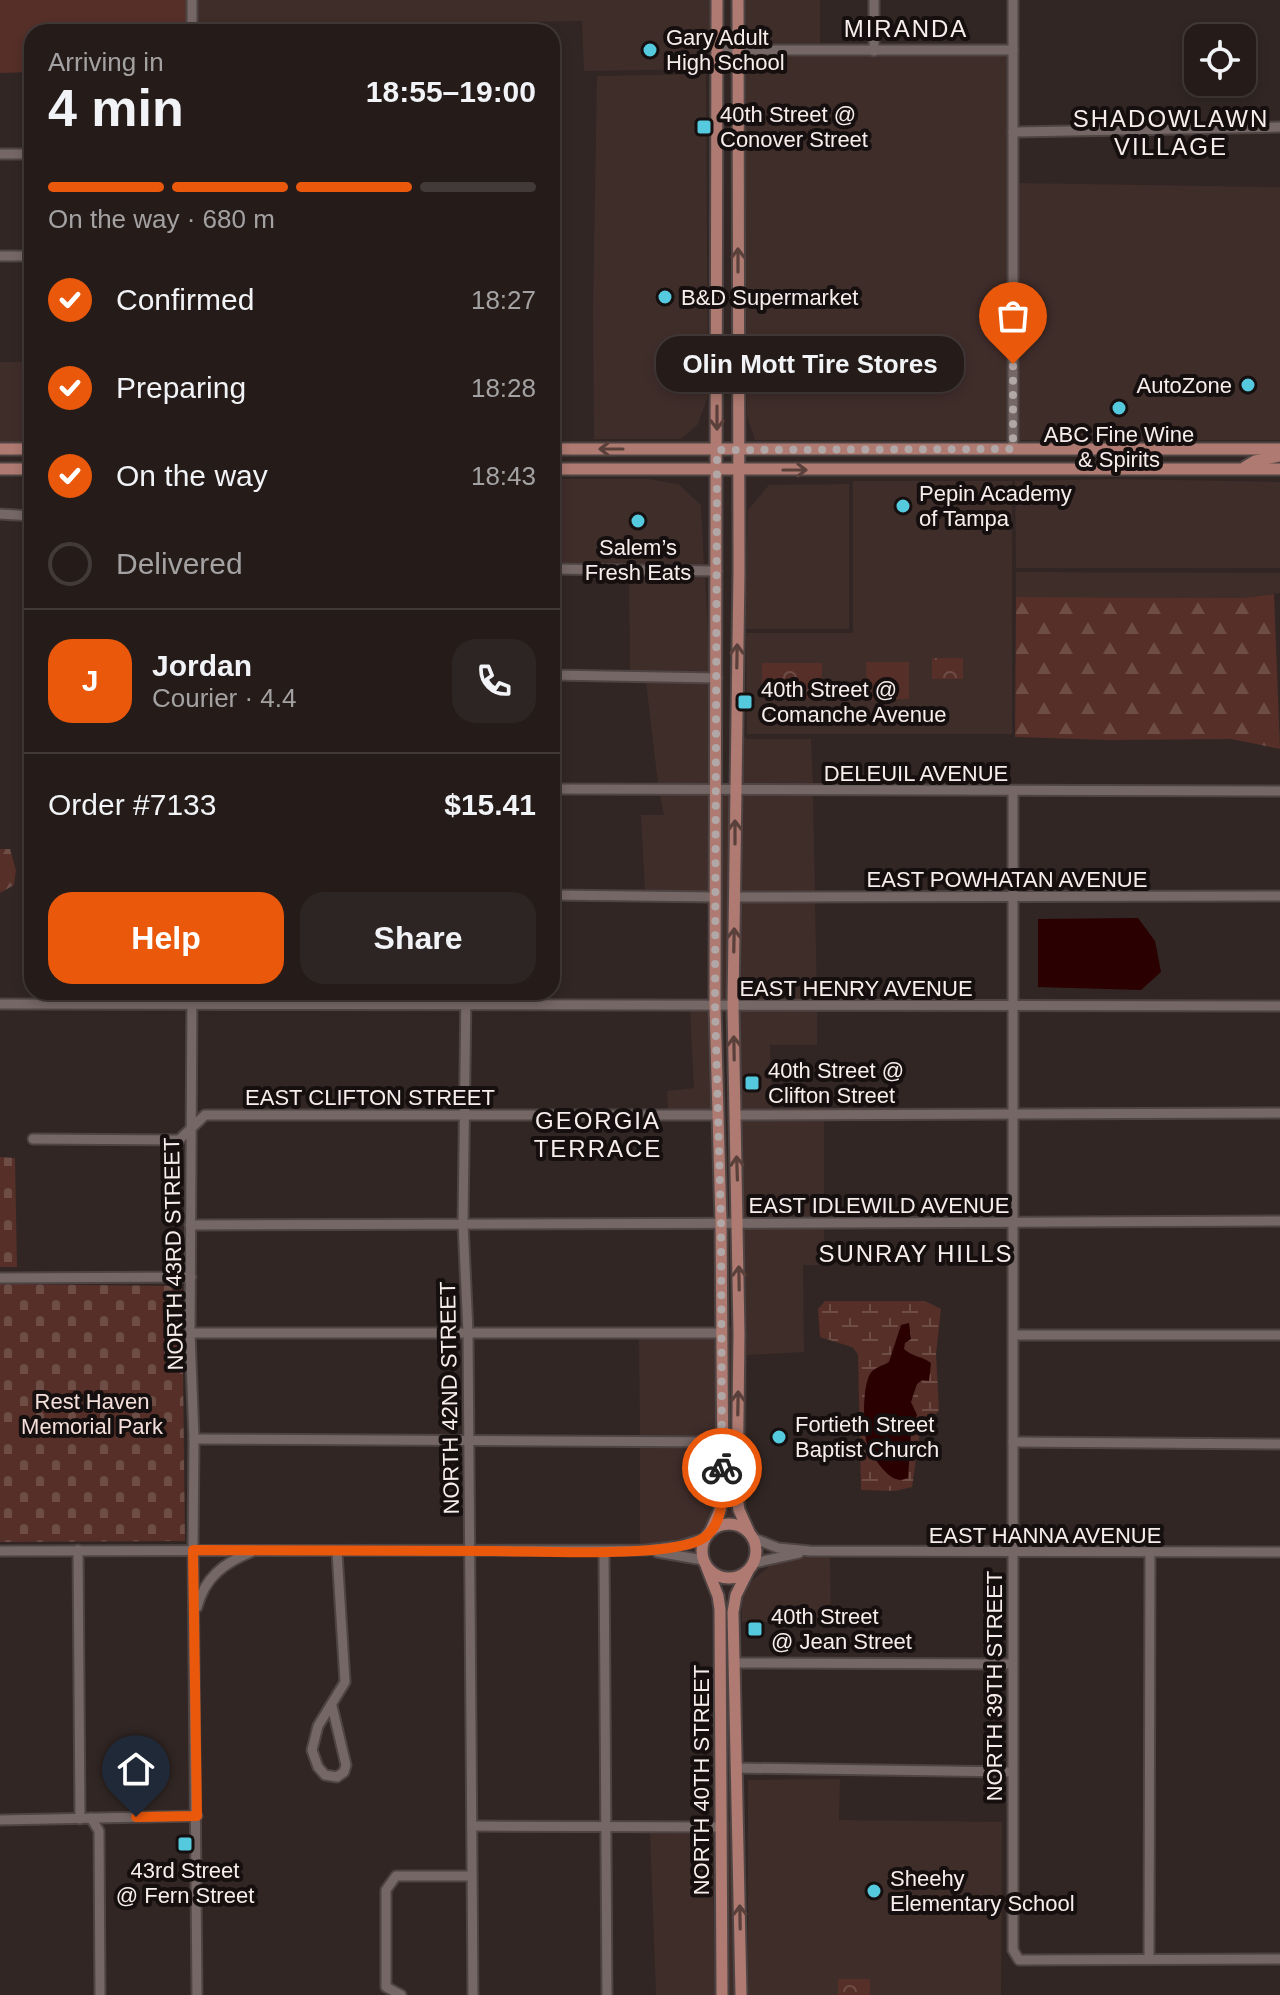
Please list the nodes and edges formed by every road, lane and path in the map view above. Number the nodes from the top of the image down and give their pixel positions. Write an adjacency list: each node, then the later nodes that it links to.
1 (192, 0): 6 (street)
2 (717, 0): 7 (main road)
3 (738, 0): 8 (main road)
4 (874, 0): 10 (street)
5 (1013, 0): 9 (street)
6 (192, 24)
7 (717, 50): 8 (street); 22 (main road, one-way to 22)
8 (738, 50): 10 (street); 23 (main road, one-way to 8)
9 (1013, 50): 10 (street); 12 (street)
10 (874, 51)
11 (1280, 127): 12 (street)
12 (1013, 132): 20 (street)
13 (0, 154): 14 (street)
14 (24, 154)
15 (0, 256): 16 (street)
16 (24, 256)
17 (0, 449): 18 (main road)
18 (24, 449)
19 (560, 449): 22 (main road, one-way to 19)
20 (1013, 449): 23 (main road); 24 (main road); 33 (main road)
21 (1280, 449): 24 (main road)
22 (717, 450): 23 (main road); 31 (main road)
23 (738, 450): 32 (main road)
24 (1134, 450): 26 (main road)
25 (1280, 456): 27 (main road)
26 (1116, 468): 27 (main road); 33 (main road)
27 (1245, 468): 34 (main road)
28 (0, 469): 29 (main road)
29 (24, 469)
30 (560, 469): 31 (main road)
31 (717, 469): 32 (main road); 38 (main road)
32 (738, 469): 33 (main road, one-way to 33); 43 (main road, one-way to 32)
33 (976, 469)
34 (1280, 469)
35 (0, 514): 36 (street)
36 (24, 516)
37 (560, 569): 38 (street)
38 (717, 571): 40 (main road)
39 (560, 675): 40 (street)
40 (717, 678): 42 (main road)
41 (560, 789): 42 (street, DELEUIL AVENUE)
42 (716, 790): 43 (street, DELEUIL AVENUE); 49 (main road)
43 (735, 790): 44 (street, DELEUIL AVENUE); 50 (main road, one-way to 43)
44 (1013, 791): 45 (street, DELEUIL AVENUE); 47 (street, NORTH 39TH STREET)
45 (1280, 791)
46 (560, 895): 49 (street)
47 (1013, 896): 48 (street, EAST POWHATAN AVENUE); 50 (street, EAST POWHATAN AVENUE); 58 (street, NORTH 39TH STREET)
48 (1280, 896)
49 (716, 897): 56 (main road)
50 (734, 897): 57 (main road, one-way to 50)
51 (192, 1000): 54 (street, NORTH 43RD STREET)
52 (465, 1000): 55 (street, NORTH 42ND STREET)
53 (0, 1004): 54 (street, EAST HENRY AVENUE)
54 (192, 1004): 55 (street, EAST HENRY AVENUE); 65 (street, NORTH 43RD STREET)
55 (465, 1005): 56 (street, EAST HENRY AVENUE); 62 (street, NORTH 42ND STREET)
56 (715, 1006): 57 (street, EAST HENRY AVENUE); 63 (main road)
57 (733, 1006): 58 (street, EAST HENRY AVENUE); 64 (main road, one-way to 57)
58 (1013, 1006): 59 (street, EAST HENRY AVENUE); 61 (street, NORTH 39TH STREET)
59 (1280, 1006)
60 (1280, 1113): 61 (street)
61 (1014, 1114): 64 (street); 71 (street, NORTH 39TH STREET)
62 (464, 1115): 63 (street, EAST CLIFTON STREET); 65 (street, EAST CLIFTON STREET); 70 (street, NORTH 42ND STREET)
63 (717, 1115): 68 (main road)
64 (735, 1115): 69 (main road, one-way to 64)
65 (190, 1128): 66 (street, EAST CLIFTON STREET); 72 (street, NORTH 43RD STREET)
66 (33, 1139)
67 (1280, 1221): 71 (street, EAST IDLEWILD AVENUE)
68 (721, 1222): 69 (street, EAST IDLEWILD AVENUE); 70 (street, EAST IDLEWILD AVENUE); 77 (main road)
69 (738, 1222): 71 (street, EAST IDLEWILD AVENUE); 86 (main road, one-way to 69)
70 (463, 1223): 72 (street, EAST IDLEWILD AVENUE); 75 (street, NORTH 42ND STREET)
71 (1014, 1224): 78 (street, NORTH 39TH STREET)
72 (190, 1225): 73 (street, NORTH 43RD STREET)
73 (191, 1277): 74 (street); 76 (street, NORTH 43RD STREET)
74 (0, 1278)
75 (468, 1332): 76 (street); 77 (street); 81 (street, NORTH 42ND STREET)
76 (190, 1333): 80 (street, NORTH 43RD STREET)
77 (722, 1333): 82 (main road)
78 (1014, 1335): 79 (street); 83 (street, NORTH 39TH STREET)
79 (1280, 1335)
80 (194, 1439): 81 (street); 88 (street, NORTH 43RD STREET)
81 (468, 1442): 82 (street); 92 (street, NORTH 42ND STREET)
82 (721, 1442): 85 (main road)
83 (1013, 1442): 84 (street); 97 (street, NORTH 39TH STREET)
84 (1280, 1444)
85 (708, 1534): 86 (main road); 89 (street); 99 (main road)
86 (751, 1535): 94 (street, EAST HANNA AVENUE); 100 (main road)
87 (78, 1550): 88 (street); 90 (street); 109 (street)
88 (193, 1550): 91 (street); 101 (street, NORTH 43RD STREET)
89 (646, 1550): 93 (street); 99 (street)
90 (0, 1551)
91 (254, 1551): 95 (street); 101 (street)
92 (469, 1551): 93 (street); 95 (street); 111 (street, NORTH 42ND STREET)
93 (604, 1551): 112 (street)
94 (810, 1551): 97 (street, EAST HANNA AVENUE); 100 (street, EAST HANNA AVENUE)
95 (337, 1552): 104 (street)
96 (1280, 1552): 98 (street, EAST HANNA AVENUE)
97 (1013, 1553): 98 (street, EAST HANNA AVENUE); 103 (street, NORTH 39TH STREET)
98 (1150, 1553): 115 (street)
99 (705, 1564): 100 (main road); 105 (main road, NORTH 40TH STREET)
100 (751, 1567): 102 (main road, NORTH 40TH STREET)
101 (194, 1618): 108 (street, NORTH 43RD STREET)
102 (736, 1663): 103 (street); 106 (main road, NORTH 40TH STREET)
103 (1012, 1664): 107 (street, NORTH 39TH STREET)
104 (332, 1706): 104 (street)
105 (720, 1725): 106 (main road); 113 (main road, NORTH 40TH STREET)
106 (738, 1768): 107 (street); 124 (main road, NORTH 40TH STREET, one-way to 106)
107 (1012, 1772): 115 (street, NORTH 39TH STREET)
108 (197, 1816): 109 (street); 118 (street, NORTH 43RD STREET)
109 (86, 1818): 110 (street); 117 (street)
110 (0, 1820)
111 (472, 1826): 112 (street); 114 (street, NORTH 42ND STREET)
112 (608, 1827): 113 (street); 122 (street)
113 (721, 1827): 123 (main road, NORTH 40TH STREET)
114 (471, 1876): 119 (street); 121 (street, NORTH 42ND STREET)
115 (1149, 1959): 116 (street)
116 (1280, 1959)
117 (100, 1995)
118 (197, 1995)
119 (401, 1995)
120 (459, 1995): 121 (street)
121 (473, 1995)
122 (607, 1995)
123 (722, 1995)
124 (741, 1995)

